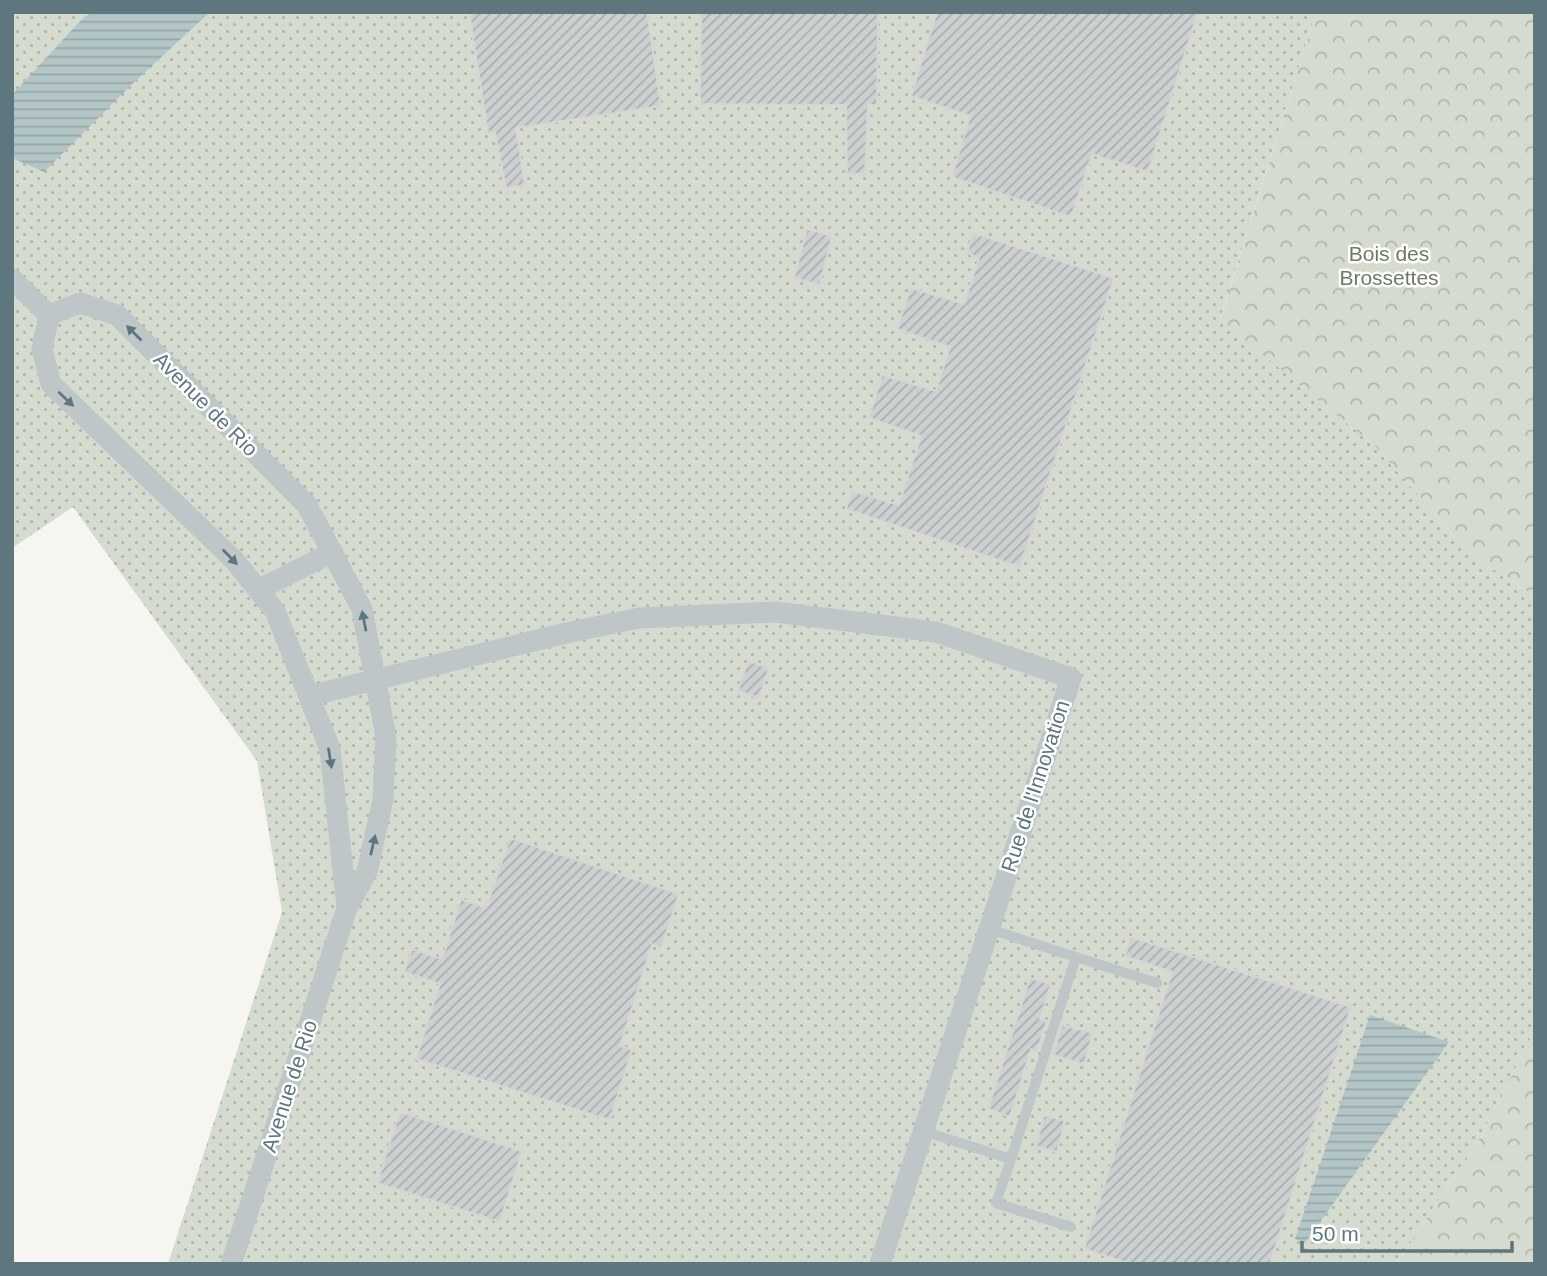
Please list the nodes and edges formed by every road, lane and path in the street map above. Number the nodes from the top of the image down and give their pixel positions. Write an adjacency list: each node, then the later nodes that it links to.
1 (12, 279): 2 (street)
2 (49, 315): 3 (street, Avenue de Rio, one-way to 2); 4 (street, Avenue de Rio, one-way to 4)
3 (333, 552): 4 (street); 5 (street, Avenue de Rio, one-way to 3)
4 (258, 590): 6 (street, Avenue de Rio)
5 (376, 681): 6 (street); 7 (street, Avenue de Rio, one-way to 5); 8 (street, Rue de l'Innovation)
6 (309, 696): 7 (street, Avenue de Rio, one-way to 7)
7 (347, 908): 15 (street, Avenue de Rio)
8 (989, 929): 9 (lane); 11 (street, Rue de l'Innovation)
9 (1076, 957): 10 (lane); 12 (lane)
10 (1157, 983)
11 (923, 1131): 12 (lane); 14 (street, Rue de l'Innovation)
12 (1010, 1159): 13 (lane)
13 (1071, 1227)
14 (883, 1263)
15 (231, 1264)

